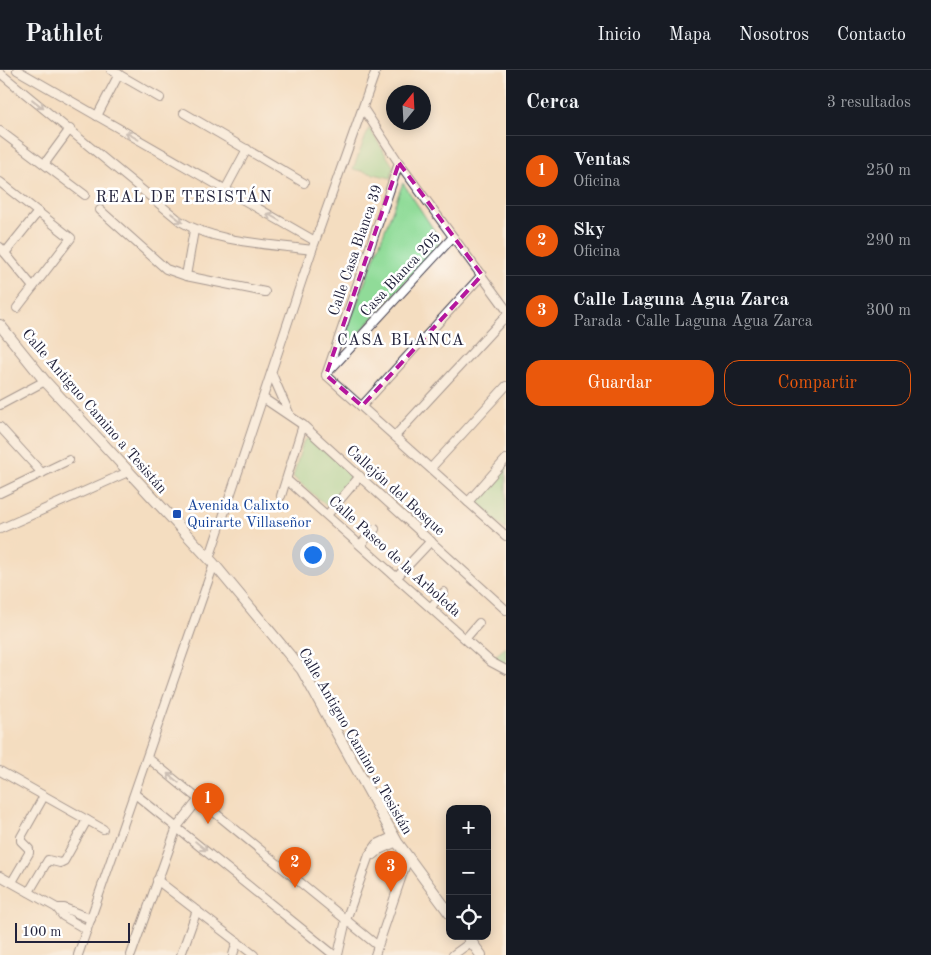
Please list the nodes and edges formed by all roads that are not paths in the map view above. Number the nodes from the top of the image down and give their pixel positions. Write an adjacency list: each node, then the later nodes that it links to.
1 (17, 70): 8 (street)
2 (376, 70): 6 (street)
3 (115, 72): 5 (street); 8 (street)
4 (0, 73): 9 (street, one-way to 9)
5 (160, 98)
6 (363, 108): 13 (street); 22 (street)
7 (184, 113): 11 (street)
8 (97, 116): 16 (street, one-way to 8)
9 (70, 129): 12 (street); 20 (street, one-way to 20)
10 (0, 131): 12 (street)
11 (247, 149): 14 (street); 16 (street)
12 (45, 163): 17 (street)
13 (400, 163): 21 (street); 34 (street, Calle Casa Blanca 39)
14 (304, 183)
15 (2, 187): 19 (street)
16 (225, 190): 22 (street, one-way to 16)
17 (85, 195)
18 (100, 210): 26 (street)
19 (38, 212): 23 (street); 27 (street)
20 (194, 230): 24 (street); 26 (street)
21 (453, 236): 25 (street); 34 (street, Casa Blanca 205)
22 (315, 241): 24 (street)
23 (2, 250): 27 (street)
24 (312, 250): 33 (street)
25 (482, 275): 30 (street); 39 (street)
26 (186, 276): 28 (street)
27 (33, 287): 29 (street)
28 (265, 292)
29 (17, 308)
30 (506, 310)
31 (506, 316): 43 (street)
32 (0, 325): 35 (street, Calle Antiguo Camino a Tesistán)
33 (272, 374): 37 (street); 40 (street)
34 (326, 374): 39 (street)
35 (45, 381): 38 (street); 47 (street, Calle Antiguo Camino a Tesistán)
36 (506, 386): 46 (street)
37 (263, 398): 40 (street, Callejón del Bosque); 60 (street)
38 (0, 405)
39 (362, 406): 43 (street)
40 (289, 413): 41 (street, Callejón del Bosque)
41 (303, 425): 49 (street, Callejón del Bosque); 50 (street)
42 (0, 427): 48 (street)
43 (395, 436): 46 (street)
44 (506, 459): 53 (street)
45 (69, 460): 48 (street)
46 (431, 468): 53 (street)
47 (128, 472): 55 (street); 60 (street, Calle Antiguo Camino a Tesistán)
48 (42, 473): 51 (street)
49 (360, 476): 54 (street); 58 (street, Callejón del Bosque)
50 (286, 480): 52 (street); 54 (street, Calle Paseo de la Arboleda)
51 (0, 493)
52 (281, 496)
53 (468, 502): 57 (street)
54 (328, 514): 59 (street, Calle Paseo de la Arboleda)
55 (0, 529)
56 (375, 529): 59 (street)
57 (506, 536)
58 (431, 541): 61 (street); 64 (street, Callejón del Bosque)
59 (361, 544): 61 (street, Calle Paseo de la Arboleda)
60 (212, 562): 68 (street); 76 (street, Calle Antiguo Camino a Tesistán)
61 (397, 577): 63 (street, Calle Paseo de la Arboleda)
62 (444, 592): 63 (street)
63 (432, 607): 66 (street, Calle Paseo de la Arboleda)
64 (506, 610)
65 (479, 623): 66 (street)
66 (466, 638): 67 (street, Calle Paseo de la Arboleda)
67 (506, 670)
68 (148, 758): 70 (street); 72 (street, one-way to 68)
69 (1, 774): 71 (street)
70 (135, 794): 74 (street); 85 (street)
71 (44, 796): 73 (street); 80 (street)
72 (199, 799): 74 (street); 86 (street)
73 (87, 820): 75 (street); 81 (street)
74 (177, 827): 79 (street); 97 (street, one-way to 97)
75 (103, 829)
76 (396, 839): 77 (street, Calle Antiguo Camino a Tesistán); 86 (street)
77 (408, 858): 83 (street, Calle Antiguo Camino a Tesistán); 91 (street)
78 (0, 876): 80 (street)
79 (158, 880): 84 (street); 93 (street)
80 (12, 882): 81 (street)
81 (29, 892): 82 (street)
82 (57, 908): 85 (street); 87 (street)
83 (446, 909)
84 (197, 910): 90 (street); 94 (street)
85 (91, 919): 87 (street)
86 (348, 922): 91 (street); 98 (street)
87 (87, 930): 92 (street)
88 (467, 940): 100 (street)
89 (469, 940): 101 (street)
90 (237, 941): 95 (street); 96 (street)
91 (378, 946): 99 (street)
92 (78, 955)
93 (131, 955)
94 (181, 955)
95 (233, 955)
96 (254, 955)
97 (334, 955)
98 (338, 955)
99 (375, 955)
100 (453, 955)
101 (481, 955)

